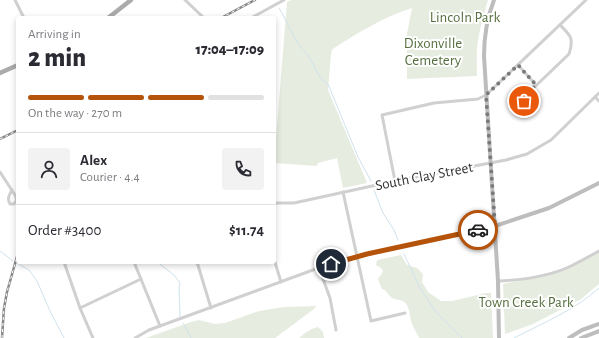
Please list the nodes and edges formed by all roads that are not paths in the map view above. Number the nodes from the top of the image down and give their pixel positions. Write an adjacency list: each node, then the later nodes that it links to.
1 (15, 0): 7 (street)
2 (131, 0): 8 (main road)
3 (185, 0): 9 (street)
4 (284, 0): 10 (street)
5 (494, 0): 17 (main road)
6 (586, 0): 11 (street)
7 (23, 16)
8 (111, 16)
9 (202, 16)
10 (255, 16)
11 (560, 25): 12 (street); 15 (street)
12 (518, 65): 15 (street); 17 (street)
13 (16, 66): 14 (main road)
14 (0, 73)
15 (536, 85): 19 (street)
16 (599, 93): 18 (street, South Clay Street)
17 (486, 95): 21 (main road); 23 (street)
18 (595, 97): 20 (street); 21 (street, South Clay Street)
19 (522, 99)
20 (599, 102)
21 (490, 163): 23 (street, South Clay Street); 28 (main road)
22 (0, 172): 25 (street)
23 (395, 181): 26 (street, South Clay Street)
24 (599, 183): 28 (main road)
25 (13, 191)
26 (343, 192): 27 (street, South Clay Street); 30 (street)
27 (276, 204)
28 (495, 226): 30 (street); 37 (main road)
29 (599, 251): 37 (street)
30 (357, 257): 35 (street); 41 (street)
31 (65, 264): 39 (street)
32 (135, 264): 36 (street)
33 (198, 264): 40 (street)
34 (276, 264): 38 (street)
35 (318, 268): 38 (street); 44 (street)
36 (141, 279): 39 (street); 43 (street)
37 (498, 281): 48 (main road)
38 (282, 282): 40 (street)
39 (80, 308): 46 (street)
40 (211, 308): 43 (street)
41 (405, 313)
42 (599, 324): 49 (main road)
43 (160, 326): 47 (street)
44 (336, 330)
45 (599, 331): 50 (main road)
46 (93, 338)
47 (135, 338)
48 (499, 338)
49 (569, 338)
50 (581, 338)

